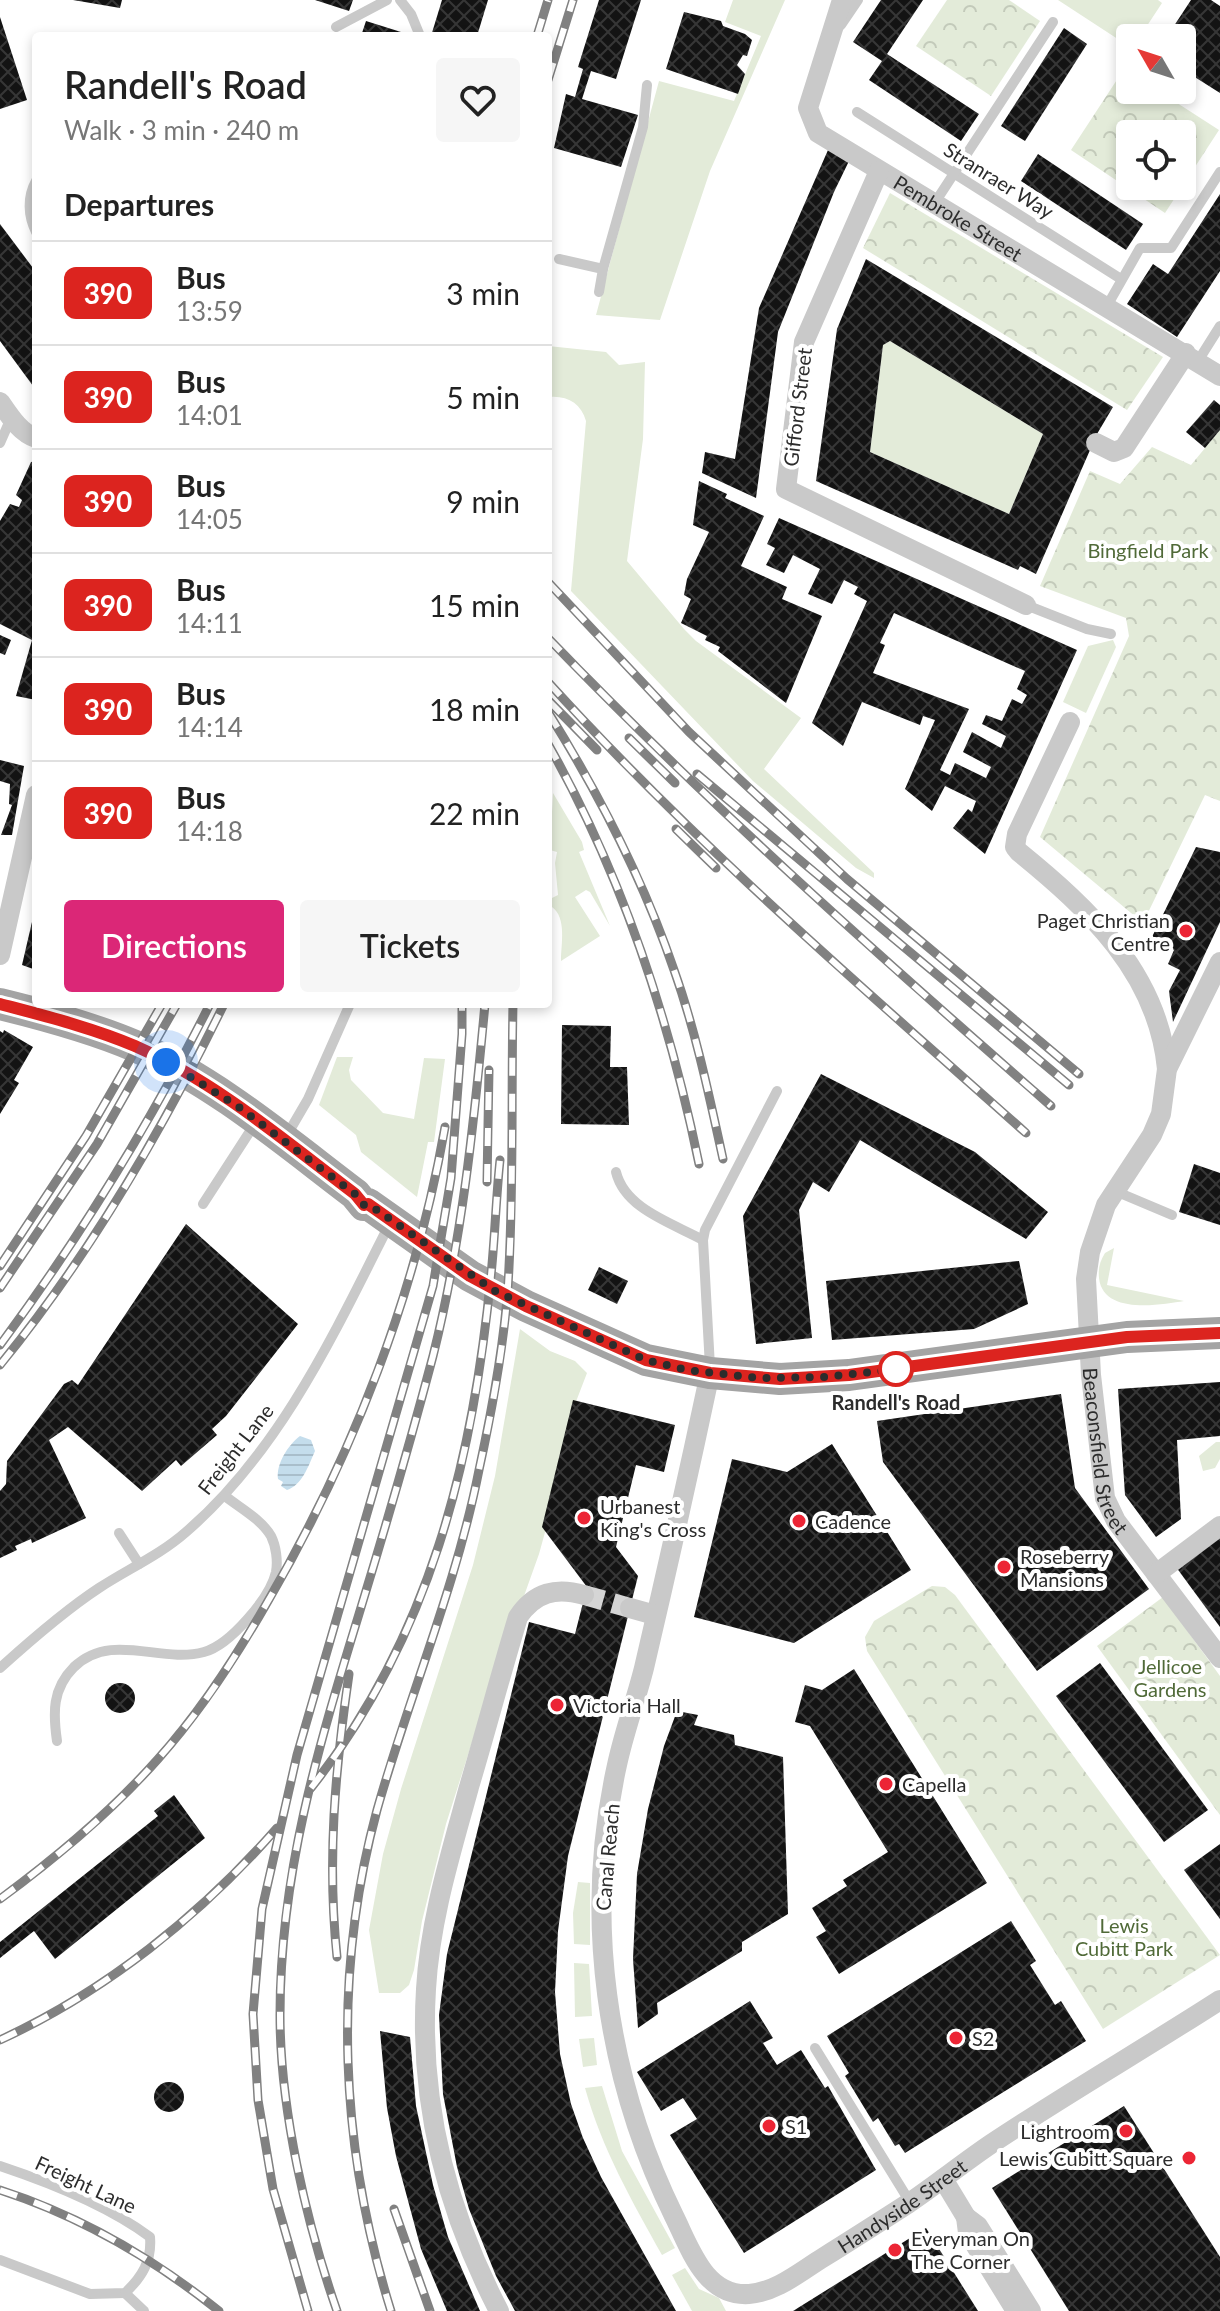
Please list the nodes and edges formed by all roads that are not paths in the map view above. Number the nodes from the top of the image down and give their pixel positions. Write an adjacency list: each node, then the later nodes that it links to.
1 (387, 0): 6 (lane)
2 (400, 0): 7 (lane)
3 (842, 0): 8 (street, Pembroke Street)
4 (858, 0): 8 (lane)
5 (1053, 22): 13 (lane)
6 (336, 27)
7 (418, 32)
8 (831, 40): 11 (street, Pembroke Street)
9 (647, 85): 18 (lane)
10 (857, 112): 13 (lane, Stranraer Way)
11 (879, 171): 15 (street, Pembroke Street); 29 (street, Gifford Street)
12 (1220, 172): 19 (lane)
13 (954, 173): 15 (lane); 19 (lane, Stranraer Way)
14 (32, 193): 16 (lane)
15 (934, 204): 21 (street, Pembroke Street)
16 (32, 222)
17 (559, 259): 18 (lane)
18 (603, 269): 20 (lane)
19 (1121, 279): 21 (lane)
20 (599, 292)
21 (1107, 306): 23 (street, Pembroke Street)
22 (1220, 326): 23 (lane)
23 (1192, 357): 24 (street, Pembroke Street); 28 (street)
24 (1220, 376)
25 (5, 410): 26 (street); 27 (lane)
26 (32, 437)
27 (0, 443)
28 (1096, 443)
29 (1026, 605): 30 (lane)
30 (1111, 634)
31 (1070, 722): 37 (street)
32 (32, 813): 33 (street)
33 (0, 955)
34 (1219, 968): 37 (street)
35 (0, 1004): 39 (main road)
36 (348, 1008): 40 (lane)
37 (1167, 1069): 42 (street)
38 (777, 1091): 46 (lane)
39 (257, 1120): 40 (main road); 43 (lane)
40 (284, 1141): 45 (main road)
41 (616, 1172): 46 (lane)
42 (1115, 1191): 44 (lane); 48 (street)
43 (203, 1204)
44 (1172, 1215)
45 (391, 1221): 49 (main road); 50 (lane, Freight Lane)
46 (703, 1240): 49 (lane)
47 (1220, 1333): 48 (main road)
48 (1090, 1341): 49 (main road); 54 (street, Beaconsfield Street)
49 (710, 1373): 57 (street, Canal Reach)
50 (225, 1496): 53 (lane, Freight Lane); 60 (lane)
51 (1220, 1526): 54 (street)
52 (119, 1533): 53 (lane)
53 (139, 1564): 59 (lane, Freight Lane)
54 (1156, 1574): 58 (street, Beaconsfield Street)
55 (584, 1595): 71 (street)
56 (630, 1608): 57 (street)
57 (655, 1615): 69 (street, Canal Reach)
58 (1220, 1658)
59 (0, 1668)
60 (57, 1741)
61 (1220, 2000): 64 (street, Handyside Street)
62 (815, 2048): 65 (lane)
63 (0, 2166): 68 (lane, Freight Lane)
64 (943, 2179): 65 (street, Handyside Street); 66 (street)
65 (910, 2202): 69 (street, Handyside Street)
66 (966, 2217): 72 (street); 73 (street)
67 (0, 2260): 68 (lane)
68 (125, 2293): 70 (lane)
69 (740, 2299)
70 (144, 2311)
71 (499, 2311)
72 (1016, 2311)
73 (1031, 2311)

